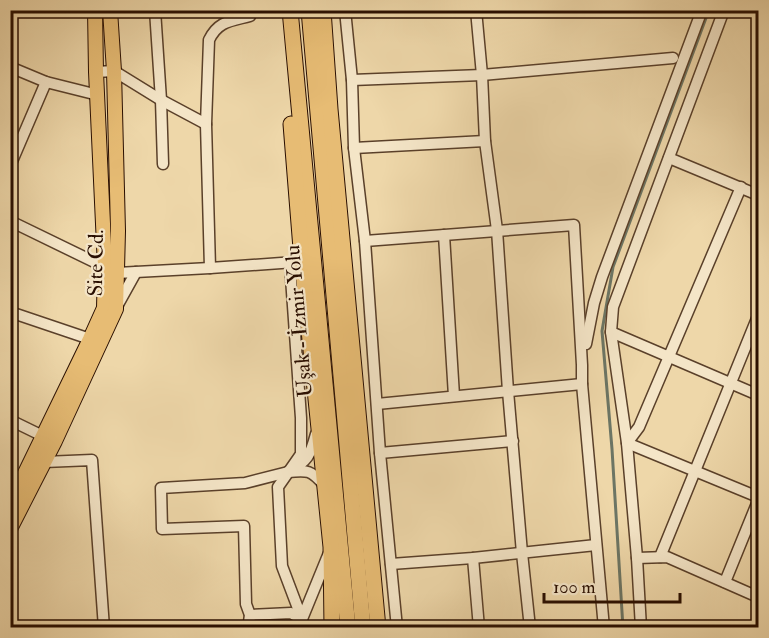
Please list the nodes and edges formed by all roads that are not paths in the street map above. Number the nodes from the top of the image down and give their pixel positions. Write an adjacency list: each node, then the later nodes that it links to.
1 (95, 10): 16 (main road, Site Cd.)
2 (110, 10): 15 (main road, Site Cd.)
3 (155, 10): 21 (street)
4 (253, 10): 22 (street)
5 (283, 10): 34 (highway)
6 (291, 10): 80 (highway, Uşak - İzmir Yolu)
7 (309, 10): 81 (highway, Uşak - İzmir Yolu)
8 (323, 10): 82 (highway)
9 (345, 10): 18 (street)
10 (476, 10): 17 (street)
11 (702, 10): 44 (street)
12 (724, 10): 25 (street)
13 (673, 58): 17 (street)
14 (10, 68): 19 (street)
15 (114, 71): 16 (street); 21 (street); 36 (main road, Site Cd.)
16 (96, 72): 20 (main road, Site Cd.)
17 (482, 75): 18 (street); 23 (street)
18 (351, 80): 24 (street)
19 (46, 82): 20 (street); 27 (street)
20 (98, 95): 36 (main road, Site Cd.)
21 (161, 100): 22 (street); 26 (street)
22 (206, 124): 35 (street)
23 (485, 141): 24 (street); 31 (street)
24 (354, 148): 33 (street)
25 (669, 158): 28 (street); 41 (street)
26 (163, 164)
27 (11, 165)
28 (741, 187): 29 (street); 43 (street)
29 (759, 195)
30 (10, 221): 36 (street)
31 (497, 230): 32 (street); 44 (street); 47 (street)
32 (444, 235): 33 (street); 49 (street)
33 (365, 241): 50 (street)
34 (296, 262): 35 (street); 52 (highway); 59 (street)
35 (210, 268): 37 (street)
36 (111, 270): 37 (street); 38 (main road, Site Cd.); 42 (main road, Site Cd.)
37 (136, 272): 38 (street)
38 (116, 309): 53 (main road, Site Cd.)
39 (10, 312): 42 (street)
40 (759, 315): 46 (street)
41 (611, 332): 43 (street); 55 (street)
42 (90, 339): 53 (main road, Site Cd.)
43 (669, 357): 46 (street); 55 (street)
44 (582, 365): 45 (street)
45 (582, 384): 47 (street); 65 (street)
46 (730, 384): 48 (street); 58 (street)
47 (508, 391): 49 (street); 54 (street)
48 (759, 395)
49 (454, 396): 50 (street)
50 (377, 404): 56 (street)
51 (10, 420): 53 (street)
52 (318, 428): 59 (street); 60 (highway)
53 (49, 439): 57 (main road, Site Cd.); 63 (main road, Site Cd.)
54 (513, 441): 56 (street); 67 (street)
55 (627, 442): 58 (street); 70 (street)
56 (380, 453): 71 (street)
57 (44, 462): 64 (main road, Site Cd.); 76 (street)
58 (695, 470): 61 (street); 68 (street)
59 (288, 472): 60 (street); 74 (street); 75 (street)
60 (324, 485): 66 (highway)
61 (759, 497)
62 (759, 501): 72 (street)
63 (10, 504)
64 (10, 529)
65 (596, 546): 67 (street); 86 (street)
66 (331, 547): 75 (street); 79 (highway)
67 (522, 553): 69 (street); 85 (street)
68 (660, 557): 70 (street); 72 (street)
69 (473, 558): 71 (street); 84 (street)
70 (637, 558): 87 (street)
71 (391, 564): 83 (street)
72 (725, 582): 73 (street)
73 (759, 597)
74 (250, 615): 75 (street); 77 (street)
75 (301, 623): 78 (street)
76 (105, 627)
77 (251, 627)
78 (290, 627)
79 (332, 627)
80 (348, 627)
81 (363, 627)
82 (378, 627)
83 (397, 627)
84 (478, 627)
85 (530, 627)
86 (604, 627)
87 (641, 627)

